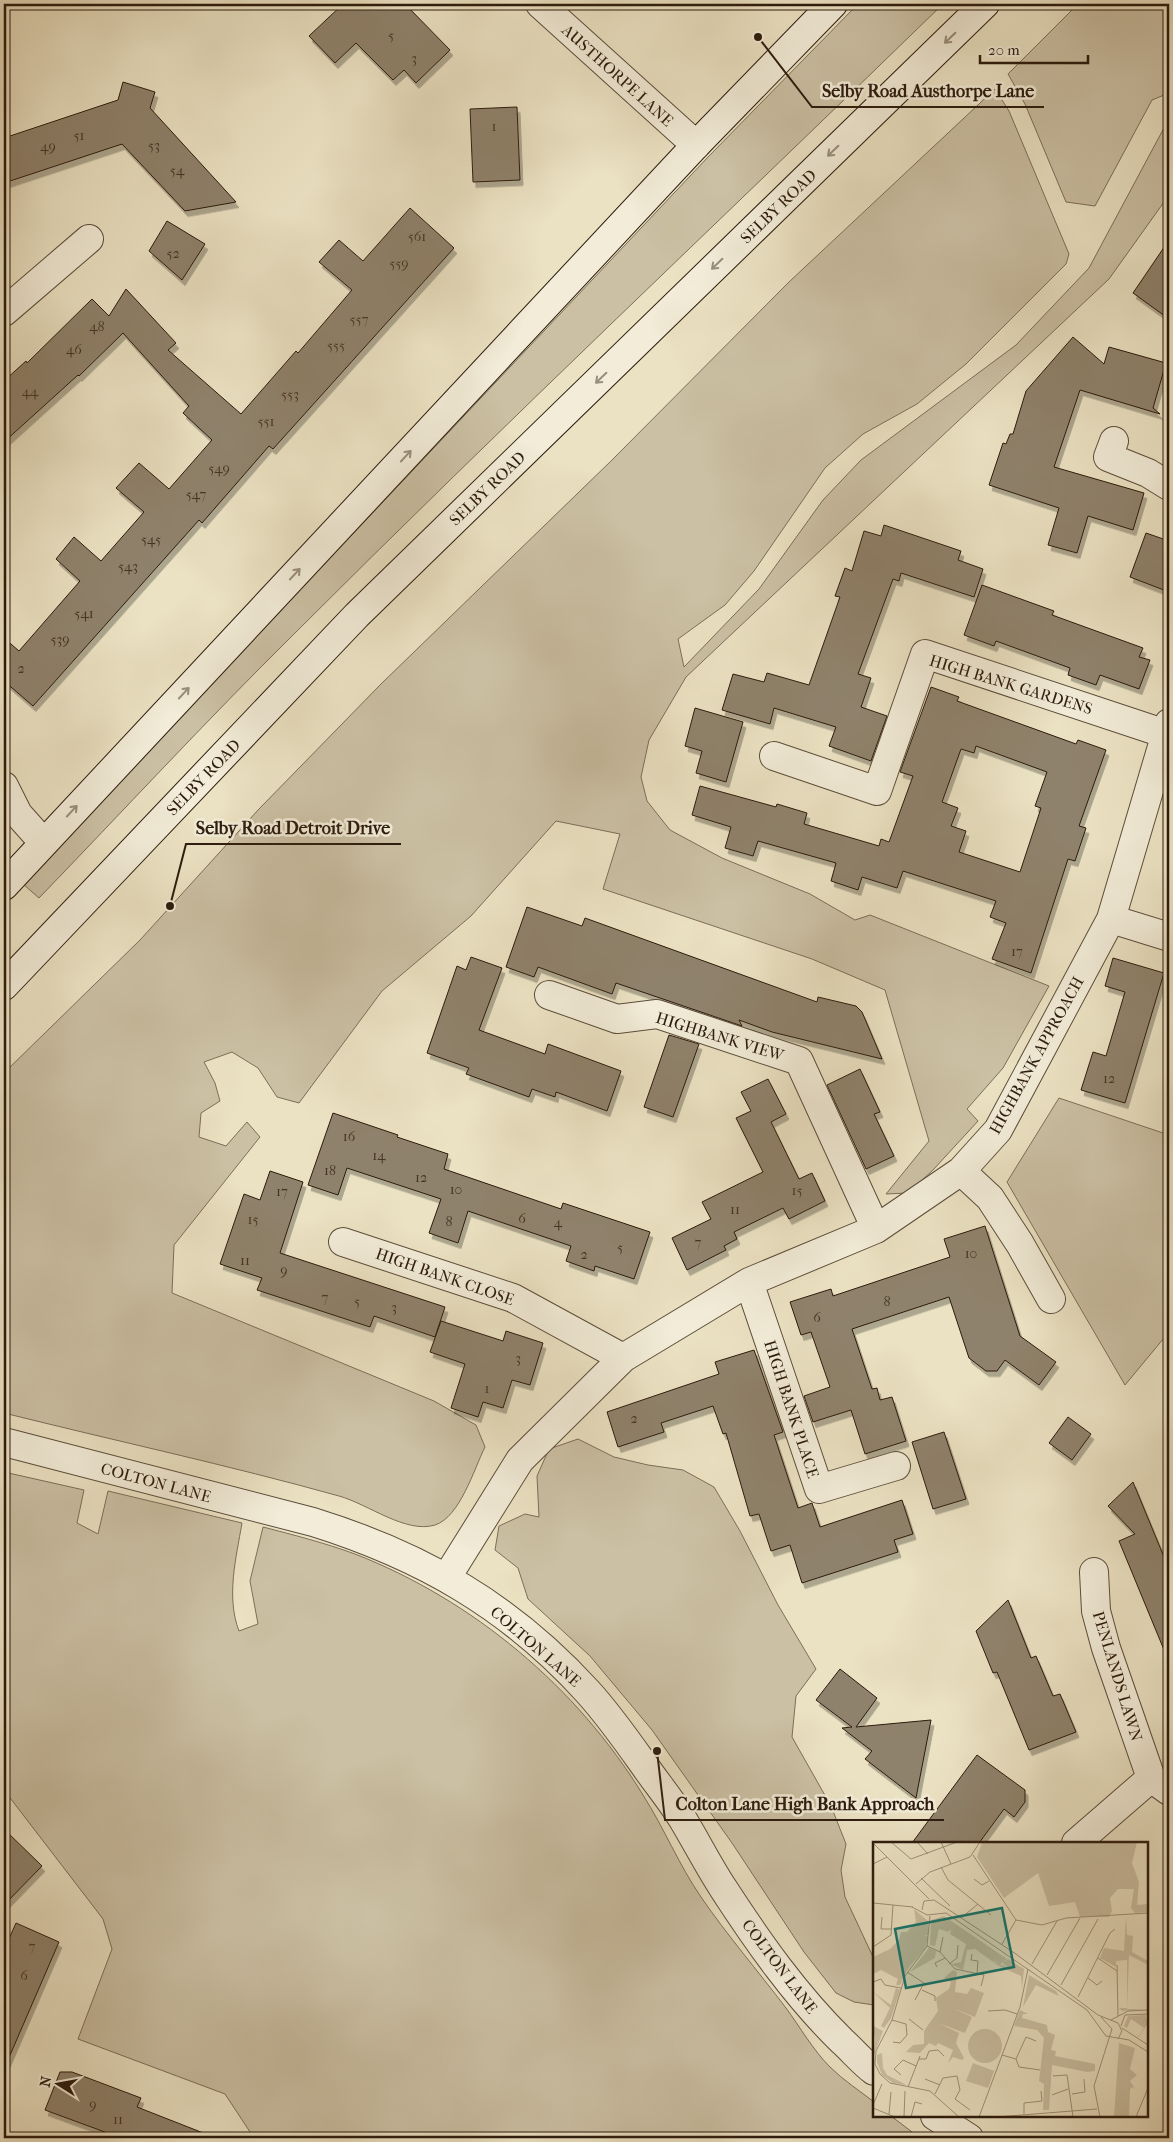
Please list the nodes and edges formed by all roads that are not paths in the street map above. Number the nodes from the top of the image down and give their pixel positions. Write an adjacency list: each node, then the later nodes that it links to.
1 (540, 4): 4 (street, AUSTHORPE LANE)
2 (833, 4): 4 (street)
3 (985, 4): 16 (street, SELBY ROAD, one-way to 16)
4 (696, 146): 12 (street, one-way to 4)
5 (89, 238): 6 (street)
6 (4, 312)
7 (1114, 441): 8 (street)
8 (1169, 486)
9 (1168, 728): 10 (street, HIGH BANK GARDENS); 14 (street, HIGHBANK APPROACH)
10 (774, 756)
11 (4, 786): 12 (street)
12 (43, 842): 13 (street)
13 (4, 886)
14 (1111, 919): 15 (street); 18 (street, HIGHBANK APPROACH)
15 (1169, 937)
16 (4, 986)
17 (549, 995): 19 (street, HIGHBANK VIEW)
18 (961, 1171): 19 (street, HIGHBANK APPROACH); 22 (street)
19 (876, 1229): 21 (street, HIGHBANK APPROACH)
20 (344, 1242): 23 (street, HIGH BANK CLOSE)
21 (749, 1282): 23 (street, HIGHBANK APPROACH); 25 (street, HIGH BANK PLACE)
22 (1051, 1299)
23 (623, 1358): 27 (street, HIGHBANK APPROACH)
24 (4, 1442): 27 (street, COLTON LANE)
25 (896, 1466)
26 (1094, 1572): 28 (street, PENLANDS LAWN)
27 (446, 1577): 30 (street, COLTON LANE)
28 (1160, 1784): 29 (street)
29 (1077, 1842)
30 (873, 2069)
31 (937, 2117): 32 (street)
32 (969, 2138)

